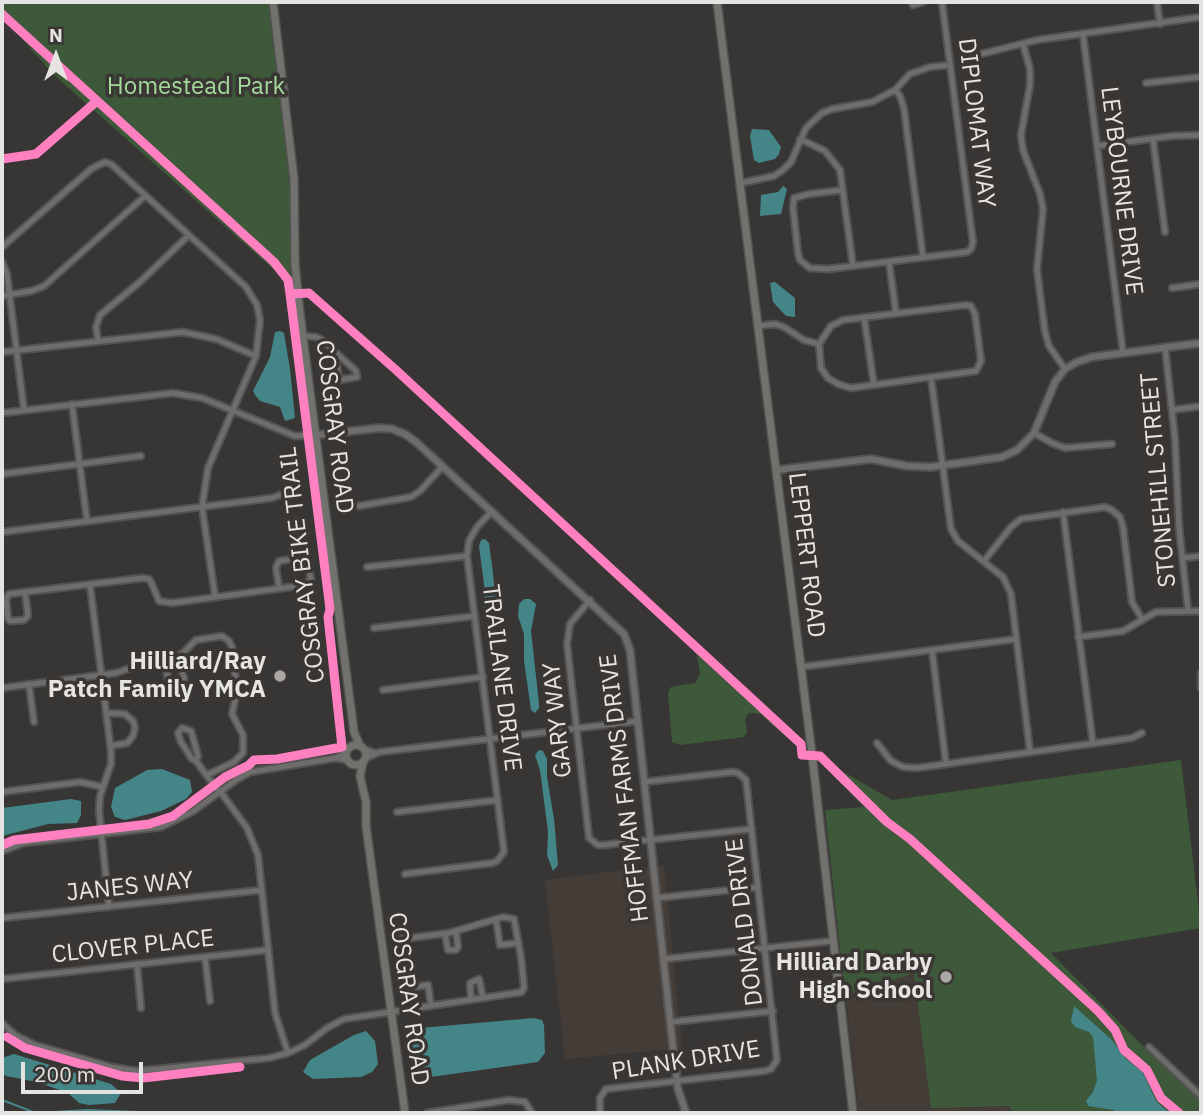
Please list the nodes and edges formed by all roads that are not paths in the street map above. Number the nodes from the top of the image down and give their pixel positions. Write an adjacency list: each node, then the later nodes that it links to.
1 (273, 2): 37 (main road, COSGRAY ROAD)
2 (718, 2): 20 (main road, LEPPERT ROAD)
3 (923, 2): 6 (street)
4 (942, 2): 12 (street, DIPLOMAT WAY)
5 (1157, 2): 8 (street)
6 (913, 5)
7 (1201, 16): 8 (street)
8 (1160, 24): 9 (street)
9 (1083, 34): 10 (street); 19 (street, LEYBOURNE DRIVE)
10 (1023, 44): 11 (street); 47 (street)
11 (977, 55)
12 (950, 65): 15 (street); 26 (street, DIPLOMAT WAY)
13 (1201, 77): 14 (street)
14 (1146, 83)
15 (895, 90): 17 (street); 26 (street)
16 (1201, 135): 18 (street)
17 (800, 139): 20 (street); 21 (street)
18 (1153, 139): 19 (street); 23 (street)
19 (1097, 146): 45 (street, LEYBOURNE DRIVE)
20 (741, 183): 36 (main road, LEPPERT ROAD)
21 (843, 190): 29 (street); 29 (street)
22 (145, 196): 24 (street); 25 (street); 32 (street)
23 (1165, 232)
24 (188, 236): 38 (street); 46 (street)
25 (2, 247)
26 (923, 257): 27 (street)
27 (889, 261): 29 (street); 34 (street)
28 (2, 262): 32 (street)
29 (853, 266)
30 (1201, 284): 31 (street)
31 (1172, 288)
32 (9, 295): 33 (street); 42 (street)
33 (2, 296)
34 (895, 313): 35 (street); 48 (street)
35 (864, 317): 40 (street); 49 (street)
36 (759, 326): 40 (street); 63 (main road, LEPPERT ROAD)
37 (303, 336): 44 (street); 57 (main road, COSGRAY ROAD)
38 (98, 341): 42 (street); 46 (street)
39 (1201, 342): 41 (street)
40 (819, 344): 49 (street)
41 (1165, 347): 45 (street); 53 (street, STONEHILL STREET)
42 (16, 350): 43 (street); 52 (street)
43 (2, 352)
44 (335, 352): 44 (street)
45 (1123, 353): 47 (street)
46 (256, 356): 54 (street)
47 (1065, 369): 56 (street)
48 (931, 377): 49 (street); 62 (street)
49 (874, 385)
50 (72, 404): 52 (street); 54 (street); 60 (street)
51 (1201, 406): 53 (street)
52 (24, 410): 55 (street)
53 (1172, 410): 74 (street, STONEHILL STREET)
54 (232, 411): 57 (street); 67 (street)
55 (2, 413)
56 (1034, 433): 58 (street); 62 (street)
57 (316, 435): 61 (street, HOFFMAN FARMS DRIVE); 102 (main road, COSGRAY ROAD)
58 (1112, 444)
59 (141, 456): 60 (street)
60 (79, 463): 64 (street); 70 (street)
61 (443, 466): 66 (street); 68 (street, HOFFMAN FARMS DRIVE)
62 (942, 466): 63 (street); 75 (street)
63 (777, 470): 90 (main road, LEPPERT ROAD)
64 (2, 474)
65 (288, 492): 67 (street)
66 (359, 506)
67 (202, 507): 70 (street); 80 (street)
68 (492, 511): 72 (street, TRAILANE DRIVE); 81 (street, HOFFMAN FARMS DRIVE)
69 (1063, 512): 75 (street); 85 (street); 87 (street)
70 (87, 521): 71 (street)
71 (2, 532)
72 (467, 556): 76 (street); 84 (street, TRAILANE DRIVE)
73 (1201, 556): 74 (street)
74 (1183, 558): 82 (street, STONEHILL STREET)
75 (984, 561): 88 (street)
76 (367, 567)
77 (90, 585): 79 (street); 80 (street); 92 (street)
78 (279, 588): 78 (street); 80 (street)
79 (25, 592): 79 (street)
80 (215, 596)
81 (590, 600): 99 (street, HOFFMAN FARMS DRIVE); 101 (street, GARY WAY)
82 (1188, 610): 83 (street); 85 (street)
83 (1201, 611)
84 (475, 615): 86 (street); 93 (street, TRAILANE DRIVE)
85 (1142, 618): 87 (street)
86 (374, 628)
87 (1078, 637): 106 (street)
88 (1016, 639): 89 (street); 110 (street)
89 (932, 650): 90 (street); 116 (street)
90 (801, 667): 138 (main road, LEPPERT ROAD)
91 (1201, 673): 96 (street)
92 (102, 676): 94 (street); 98 (street); 117 (street)
93 (483, 677): 97 (street); 104 (street, TRAILANE DRIVE)
94 (29, 684): 95 (street); 100 (street)
95 (2, 688)
96 (1201, 688)
97 (383, 690)
98 (106, 713): 107 (street); 107 (street)
99 (638, 721): 101 (street); 118 (street, HOFFMAN FARMS DRIVE)
100 (34, 722)
101 (576, 727): 104 (street); 127 (street, GARY WAY)
102 (354, 732): 108 (main road, COSGRAY ROAD); 109 (main road, COSGRAY ROAD)
103 (1142, 733): 106 (street)
104 (491, 738): 111 (street); 122 (street, TRAILANE DRIVE)
105 (877, 743): 116 (street)
106 (1093, 744): 110 (street)
107 (110, 747): 119 (street)
108 (362, 747): 109 (main road); 111 (street); 113 (main road, COSGRAY ROAD)
109 (348, 749): 112 (street); 115 (main road, COSGRAY ROAD)
110 (1030, 752): 116 (street)
111 (375, 753): 113 (street)
112 (336, 758): 115 (street); 120 (street)
113 (364, 760): 115 (main road); 123 (main road, COSGRAY ROAD)
114 (196, 761): 114 (street); 117 (street)
115 (349, 762): 123 (main road, COSGRAY ROAD)
116 (946, 764)
117 (207, 775): 120 (street)
118 (644, 782): 125 (street, DONALD DRIVE); 127 (street, HOFFMAN FARMS DRIVE)
119 (103, 787): 121 (street); 126 (street)
120 (220, 791): 126 (street); 131 (street)
121 (2, 792)
122 (498, 800): 124 (street); 129 (street, TRAILANE DRIVE)
123 (365, 807): 154 (main road, COSGRAY ROAD)
124 (397, 813)
125 (752, 829): 127 (street); 130 (street, DONALD DRIVE)
126 (101, 835): 128 (street); 133 (street)
127 (651, 840): 132 (street, HOFFMAN FARMS DRIVE)
128 (2, 851)
129 (405, 874)
130 (758, 887): 132 (street); 140 (street, DONALD DRIVE)
131 (262, 890): 133 (street, JANES WAY); 141 (street)
132 (657, 898): 143 (street, HOFFMAN FARMS DRIVE)
133 (109, 907): 134 (street, JANES WAY)
134 (2, 918)
135 (496, 920): 136 (street); 139 (street); 139 (street)
136 (456, 931): 137 (street); 137 (street)
137 (445, 934): 146 (street)
138 (832, 941): 140 (street); 168 (main road, LEPPERT ROAD)
139 (519, 943): 147 (street)
140 (766, 948): 143 (street); 153 (street, DONALD DRIVE)
141 (268, 950): 142 (street, CLOVER PLACE); 158 (street)
142 (205, 957): 144 (street, CLOVER PLACE); 149 (street)
143 (664, 959): 155 (street, HOFFMAN FARMS DRIVE)
144 (137, 964): 145 (street, CLOVER PLACE); 151 (street)
145 (2, 979)
146 (409, 988): 150 (street); 152 (street)
147 (483, 998): 148 (street); 148 (street)
148 (471, 999): 150 (street)
149 (210, 1000)
150 (431, 1005): 152 (street)
151 (141, 1008)
152 (412, 1008): 154 (street)
153 (773, 1011): 155 (street); 159 (street, DONALD DRIVE)
154 (390, 1012): 158 (street); 163 (main road, COSGRAY ROAD)
155 (671, 1022): 160 (street, HOFFMAN FARMS DRIVE)
156 (2, 1023): 158 (street)
157 (1149, 1047): 161 (street)
158 (288, 1053)
159 (775, 1064): 160 (street, PLANK DRIVE)
160 (677, 1080): 166 (street, PLANK DRIVE); 167 (street, HOFFMAN FARMS DRIVE)
161 (1201, 1096)
162 (457, 1110): 164 (street); 165 (street)
163 (405, 1113)
164 (427, 1113)
165 (532, 1113)
166 (600, 1113)
167 (686, 1113)
168 (853, 1113)

